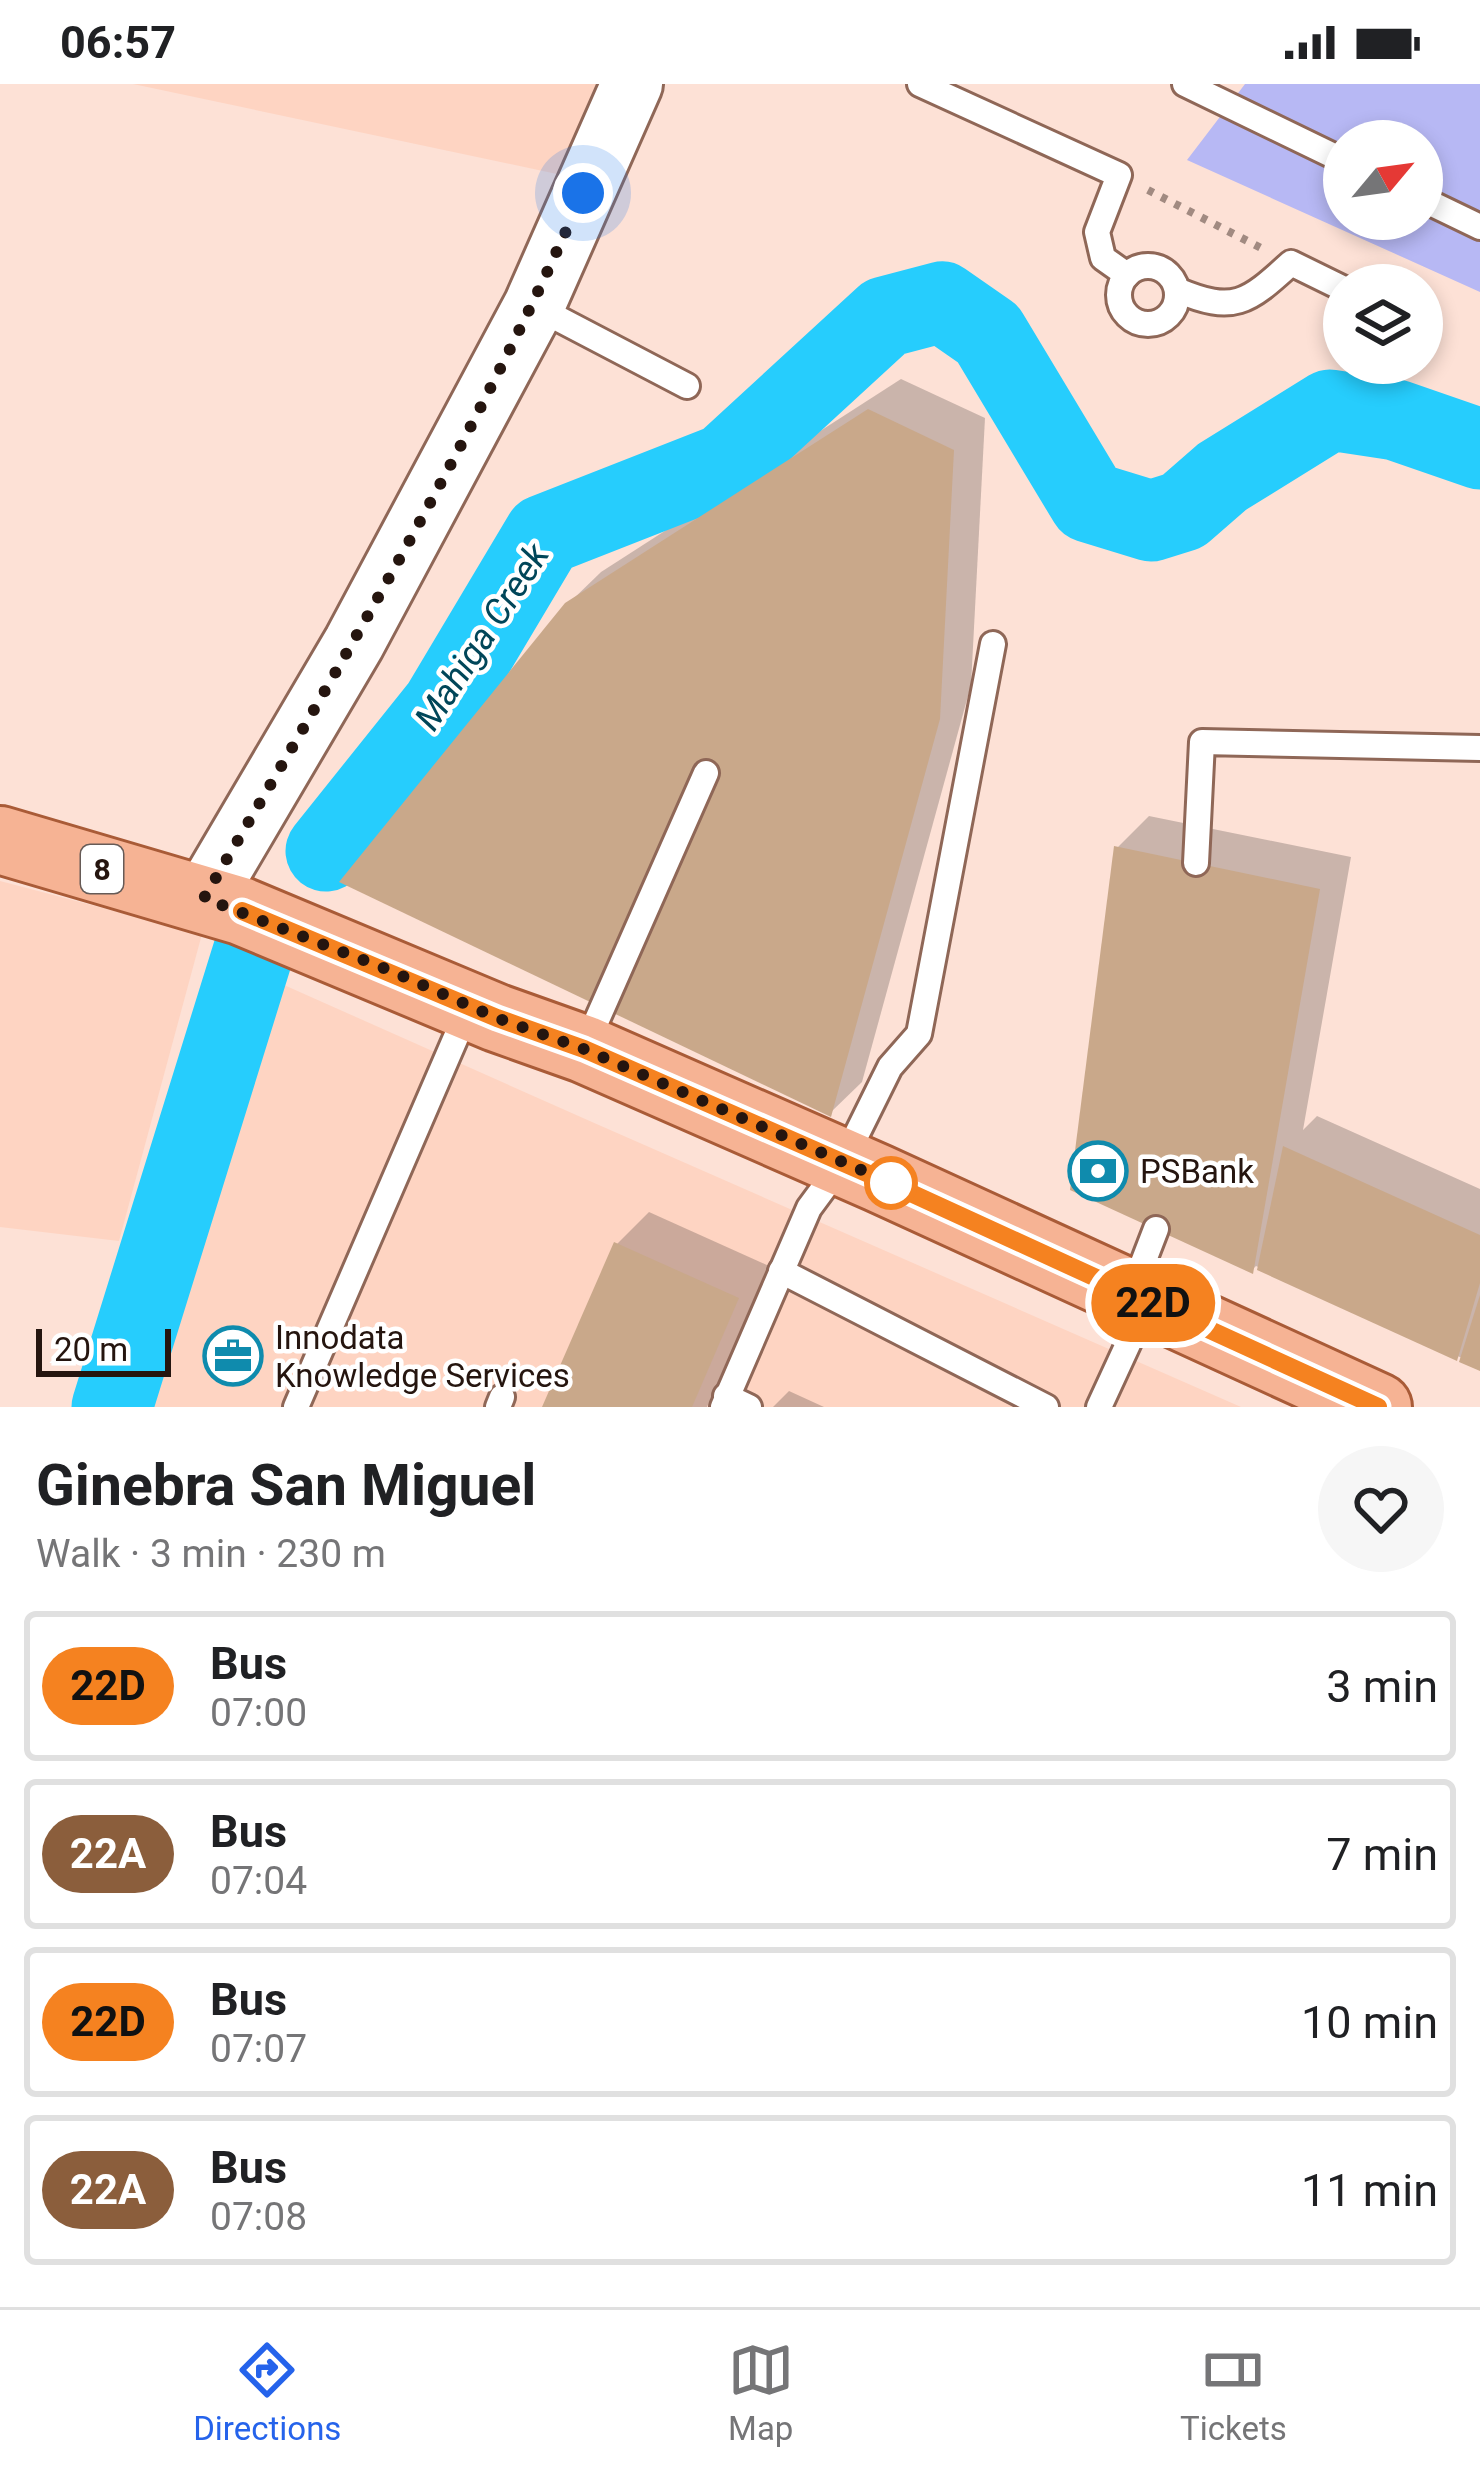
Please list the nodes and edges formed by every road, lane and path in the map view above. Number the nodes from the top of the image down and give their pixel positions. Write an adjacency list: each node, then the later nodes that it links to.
1 (632, 84): 12 (street)
2 (920, 84): 5 (lane)
3 (1185, 84): 4 (lane)
4 (1323, 151)
5 (1119, 175): 8 (path); 9 (lane)
6 (1443, 209): 7 (lane)
7 (1480, 227)
8 (1291, 263): 10 (lane); 11 (lane)
9 (1127, 274): 11 (lane); 11 (lane)
10 (1323, 279)
11 (1177, 290)
12 (534, 306): 13 (lane); 19 (street)
13 (687, 386)
14 (993, 644): 22 (lane)
15 (1480, 748): 18 (lane)
16 (706, 773): 21 (lane)
17 (0, 840): 19 (main road, 8)
18 (1196, 863)
19 (249, 914): 20 (main road, 8)
20 (470, 1005): 21 (main road, 8); 27 (lane)
21 (584, 1049): 22 (main road, 8)
22 (842, 1162): 24 (lane); 25 (main road, 8)
23 (1156, 1229): 25 (lane)
24 (781, 1271): 26 (lane); 28 (lane)
25 (1140, 1298): 29 (lane); 30 (main road, 8)
26 (733, 1403)
27 (296, 1407)
28 (1046, 1407)
29 (1099, 1407)
30 (1378, 1407)

